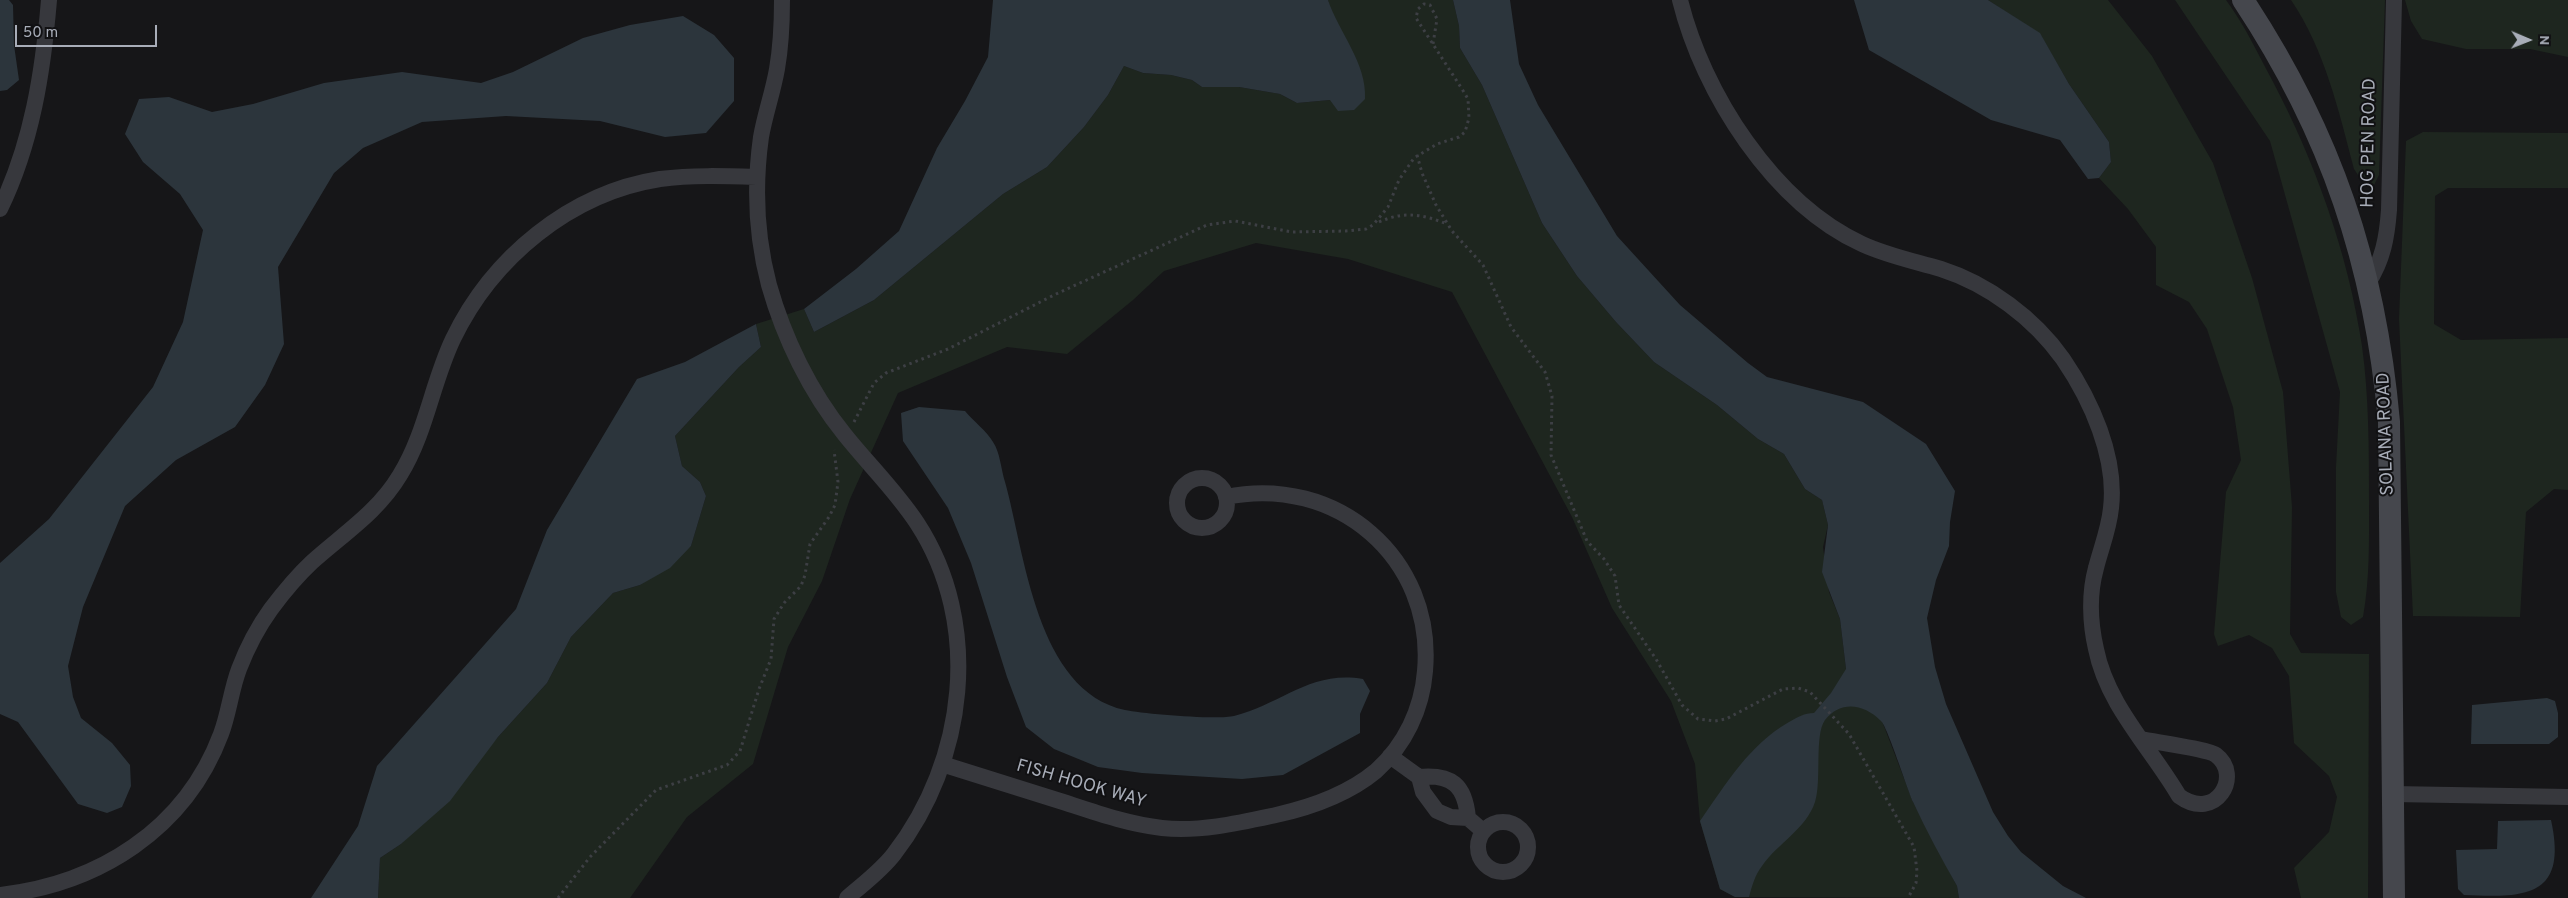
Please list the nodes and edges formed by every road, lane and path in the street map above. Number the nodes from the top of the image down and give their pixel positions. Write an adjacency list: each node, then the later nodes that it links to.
1 (48, 0): 9 (street)
2 (782, 0): 8 (street)
3 (1680, 0): 15 (street)
4 (2243, 0): 12 (street, SOLANA ROAD)
5 (2394, 0): 12 (street, HOG PEN ROAD)
6 (1433, 44): 6 (path); 7 (path)
7 (1417, 155): 10 (path); 11 (path)
8 (756, 176): 13 (street); 23 (street)
9 (0, 209)
10 (1376, 223): 11 (path); 13 (path)
11 (1448, 224): 26 (path)
12 (2368, 283): 19 (street, SOLANA ROAD)
13 (843, 433): 17 (street); 24 (path)
14 (1226, 497): 16 (street, FISH HOOK WAY)
15 (2141, 739): 15 (street)
16 (1390, 756): 17 (street, FISH HOOK WAY); 18 (street)
17 (942, 764): 25 (street)
18 (1419, 778): 21 (street); 21 (street)
19 (2393, 794): 20 (street); 27 (street, SOLANA ROAD)
20 (2568, 797)
21 (1468, 818): 22 (street)
22 (1483, 831)
23 (0, 895)
24 (558, 898)
25 (847, 898)
26 (1908, 898)
27 (2394, 898)

